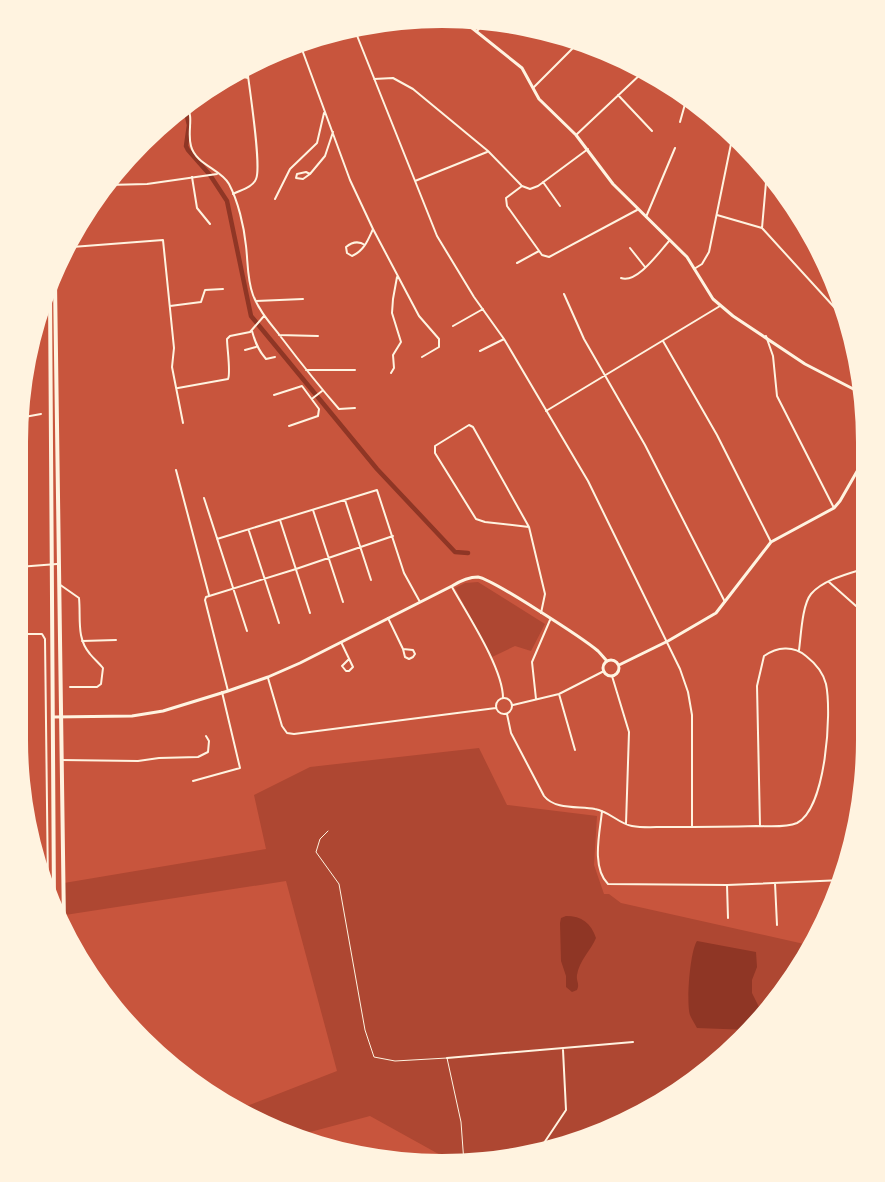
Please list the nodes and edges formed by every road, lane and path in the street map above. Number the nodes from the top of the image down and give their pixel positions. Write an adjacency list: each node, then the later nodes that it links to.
1 (473, 29): 2 (street)
2 (476, 32): 9 (street)
3 (358, 37): 8 (street)
4 (572, 49): 9 (street)
5 (303, 52): 12 (street)
6 (637, 77): 10 (street)
7 (248, 78): 30 (street)
8 (374, 79): 21 (street); 25 (street)
9 (534, 88): 17 (street)
10 (618, 95): 15 (street); 17 (street)
11 (684, 106): 14 (street)
12 (325, 111): 16 (street); 31 (street)
13 (191, 113): 22 (street)
14 (680, 122)
15 (652, 131)
16 (333, 132): 23 (street); 38 (street)
17 (576, 135): 19 (street)
18 (731, 146): 34 (street)
19 (588, 148): 26 (street); 33 (street)
20 (675, 148): 35 (street)
21 (488, 151): 25 (street); 29 (street)
22 (217, 174): 24 (street); 30 (street)
23 (310, 174)
24 (192, 177): 28 (street); 36 (street)
25 (415, 181): 58 (street)
26 (543, 182): 29 (street); 32 (street)
27 (766, 184): 37 (street)
28 (118, 185)
29 (522, 186): 43 (street)
30 (233, 194): 53 (street)
31 (274, 200)
32 (560, 206)
33 (638, 209): 35 (street); 43 (street)
34 (717, 216): 37 (street); 46 (street)
35 (646, 217): 39 (street)
36 (210, 224)
37 (762, 228): 56 (street)
38 (373, 229): 40 (street); 47 (street)
39 (670, 240): 45 (street); 46 (street)
40 (365, 245): 40 (street)
41 (78, 246): 54 (street)
42 (630, 248): 45 (street)
43 (539, 251): 44 (street)
44 (518, 263)
45 (645, 267): 48 (street)
46 (694, 269): 55 (street)
47 (397, 277): 71 (street); 74 (street)
48 (621, 278)
49 (223, 289): 54 (street)
50 (564, 294): 75 (street)
51 (55, 296): 101 (main road)
52 (303, 299): 53 (street)
53 (256, 301): 59 (street)
54 (170, 306): 76 (street)
55 (720, 306): 64 (street); 66 (street)
56 (834, 307)
57 (50, 308): 101 (main road)
58 (483, 309): 60 (street); 65 (street)
59 (264, 316): 61 (street); 62 (street)
60 (453, 326)
61 (252, 331): 67 (street); 76 (street)
62 (279, 334): 63 (street); 72 (street)
63 (318, 336)
64 (766, 336): 77 (street); 91 (street)
65 (504, 339): 69 (street); 82 (street)
66 (663, 341): 75 (street); 98 (street)
67 (256, 347): 68 (street); 70 (street)
68 (245, 350)
69 (480, 351)
70 (275, 357)
71 (422, 357)
72 (306, 370): 73 (street); 78 (street)
73 (354, 370)
74 (391, 373)
75 (604, 376): 82 (street); 114 (street)
76 (177, 388): 85 (street)
77 (853, 388)
78 (323, 391): 80 (street); 81 (street)
79 (274, 395): 80 (street)
80 (313, 398): 86 (street)
81 (355, 408)
82 (546, 411): 125 (street)
83 (41, 414): 84 (street)
84 (29, 416)
85 (183, 423)
86 (289, 426)
87 (176, 470): 111 (street)
88 (856, 473): 91 (street)
89 (204, 498): 97 (street)
90 (345, 500): 92 (street); 96 (street); 99 (street)
91 (834, 508): 98 (street)
92 (313, 510): 93 (street); 100 (street)
93 (280, 520): 95 (street); 103 (street)
94 (529, 527): 94 (street); 117 (street)
95 (249, 531): 97 (street); 105 (street)
96 (393, 536): 99 (street); 113 (street)
97 (217, 539): 110 (street)
98 (771, 542): 114 (street)
99 (361, 547): 100 (street); 106 (street)
100 (329, 557): 103 (street); 112 (street)
101 (56, 564): 102 (street); 108 (main road); 144 (main road)
102 (28, 566)
103 (296, 569): 105 (street); 116 (street)
104 (856, 572): 107 (street)
105 (264, 579): 110 (street); 120 (street)
106 (371, 580)
107 (829, 582): 115 (street); 128 (street)
108 (59, 584): 124 (street); 145 (main road)
109 (452, 586): 113 (street); 117 (street); 139 (street)
110 (233, 589): 111 (street); 121 (street)
111 (209, 595): 136 (street)
112 (343, 602)
113 (420, 602): 118 (street)
114 (725, 602): 125 (street)
115 (856, 606)
116 (310, 613)
117 (541, 613): 119 (street)
118 (388, 618): 126 (street); 127 (street)
119 (550, 620): 130 (street); 140 (street)
120 (279, 623)
121 (247, 631)
122 (28, 635): 155 (street)
123 (116, 639): 124 (street)
124 (82, 640): 135 (street)
125 (668, 641): 131 (street); 153 (street)
126 (341, 642): 129 (street); 134 (street)
127 (403, 649)
128 (799, 650): 152 (street); 152 (street)
129 (349, 658)
130 (607, 661): 131 (street); 132 (street)
131 (619, 665): 133 (street)
132 (604, 671): 133 (street); 138 (street)
133 (612, 676): 151 (street)
134 (268, 677): 136 (street); 142 (street)
135 (70, 687)
136 (228, 691): 137 (street)
137 (222, 692): 145 (street); 149 (street)
138 (559, 694): 140 (street); 147 (street)
139 (503, 698): 141 (street); 142 (street)
140 (536, 699): 141 (street)
141 (513, 705): 143 (street)
142 (496, 708): 143 (street)
143 (507, 714): 150 (street)
144 (53, 717): 145 (street); 157 (main road)
145 (61, 717): 148 (main road)
146 (206, 736): 148 (street)
147 (574, 750)
148 (61, 760): 160 (main road)
149 (193, 781)
150 (602, 811): 151 (street); 159 (street)
151 (626, 824): 153 (street)
152 (760, 826): 153 (street)
153 (692, 827)
154 (328, 831): 165 (lane)
155 (48, 864)
156 (832, 880): 158 (street)
157 (54, 883)
158 (775, 883): 159 (street); 162 (street)
159 (727, 885): 161 (street)
160 (63, 904)
161 (728, 918)
162 (777, 925)
163 (633, 1042): 164 (street)
164 (563, 1050): 165 (street); 166 (street)
165 (447, 1058): 167 (lane)
166 (546, 1140)
167 (463, 1153)

